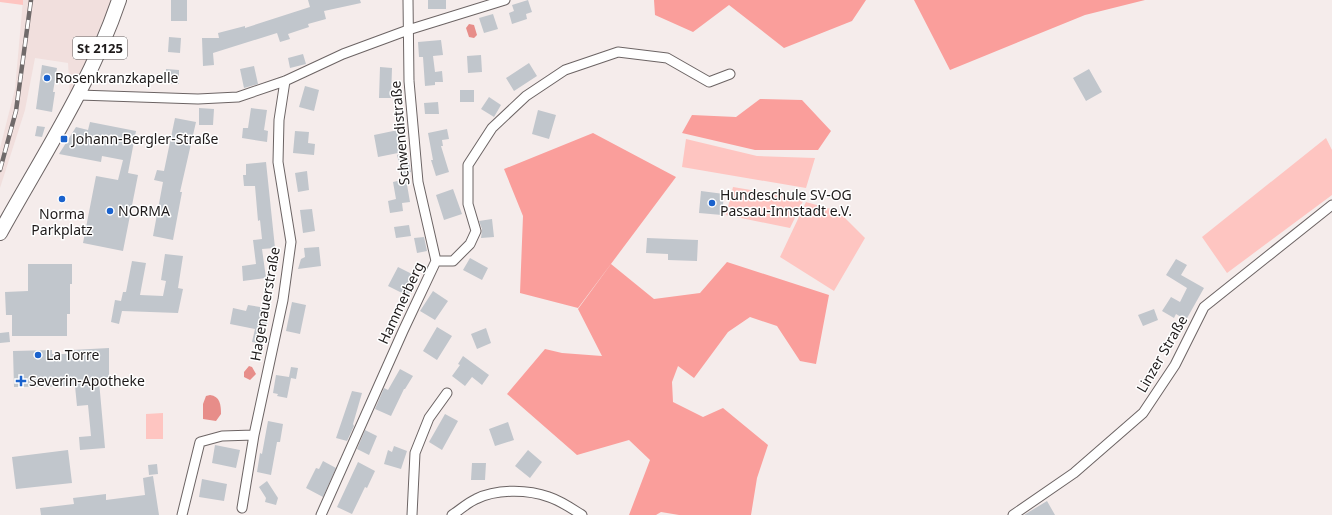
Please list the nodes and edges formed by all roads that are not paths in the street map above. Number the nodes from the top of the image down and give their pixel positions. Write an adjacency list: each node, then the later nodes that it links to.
1 (119, 0): 7 (main road, St 2125)
2 (408, 0): 4 (street, Schwendistraße)
3 (505, 0): 4 (street)
4 (408, 30): 6 (street); 10 (street, Schwendistraße)
5 (730, 74): 10 (street, Hammerberg)
6 (285, 81): 7 (street); 12 (street, Hagenauerstraße)
7 (79, 95): 9 (main road, St 2125)
8 (1332, 205): 19 (street, Linzer Straße)
9 (0, 233)
10 (436, 261): 15 (street, Hammerberg)
11 (447, 393): 16 (street)
12 (254, 435): 13 (street, Hagenauerstraße); 14 (street)
13 (242, 508)
14 (182, 515)
15 (321, 515)
16 (412, 515)
17 (452, 515): 18 (street)
18 (582, 515)
19 (1013, 515)

